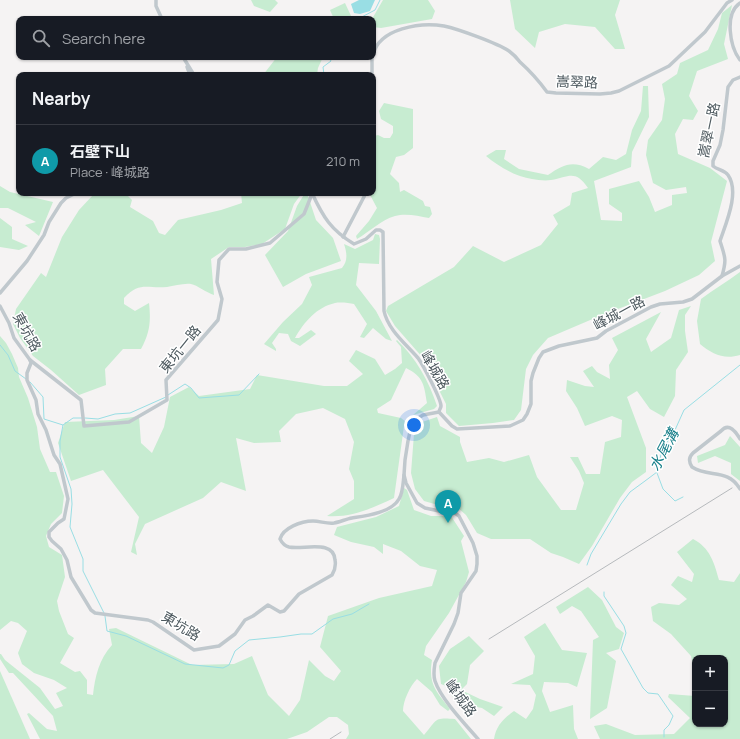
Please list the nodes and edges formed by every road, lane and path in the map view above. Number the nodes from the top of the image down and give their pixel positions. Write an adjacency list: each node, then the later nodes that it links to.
1 (156, 0): 4 (street)
2 (732, 0): 5 (street, 嵩翠路)
3 (740, 3): 7 (street)
4 (161, 16)
5 (376, 48)
6 (373, 60): 11 (street, 嵩翠路)
7 (740, 60)
8 (185, 62): 9 (street); 10 (street)
9 (189, 72)
10 (192, 72)
11 (372, 72)
12 (740, 77): 19 (street, 嵩翠一路)
13 (70, 196): 20 (street)
14 (311, 196): 22 (street, 東坑一路)
15 (313, 196): 17 (street)
16 (364, 196): 17 (street)
17 (343, 237): 23 (street, 峰城路)
18 (740, 266): 19 (street, 峰城一路)
19 (722, 276): 23 (street, 峰城一路)
20 (0, 293)
21 (0, 306): 22 (street, 東坑路)
22 (30, 360): 25 (street, 東坑路)
23 (439, 412): 25 (street, 峰城路)
24 (740, 439): 26 (street)
25 (404, 475): 27 (street, 峰城路)
26 (740, 489)
27 (478, 739)

